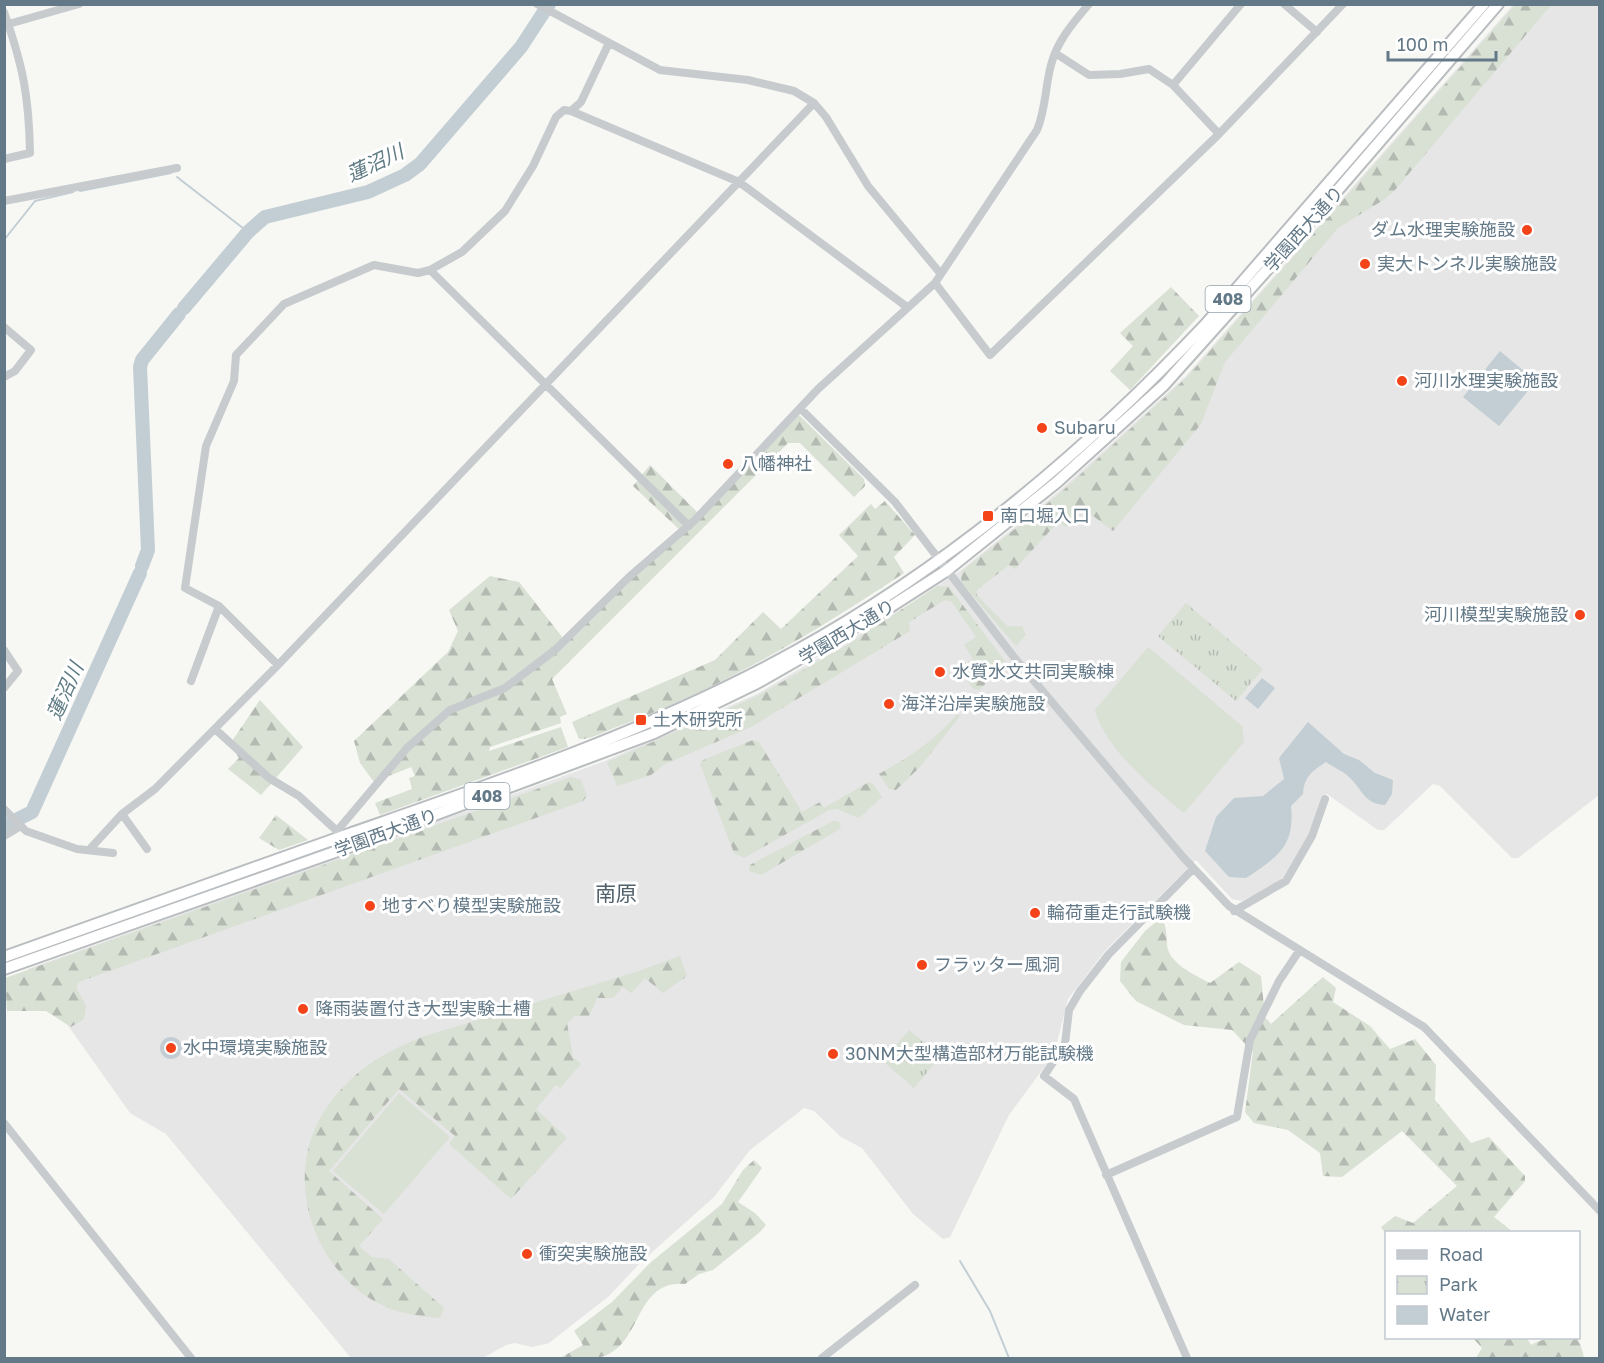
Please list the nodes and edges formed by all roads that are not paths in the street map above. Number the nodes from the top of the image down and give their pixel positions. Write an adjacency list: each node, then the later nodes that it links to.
1 (79, 4): 9 (street)
2 (1089, 4): 14 (street)
3 (1241, 4): 15 (street)
4 (1284, 4): 12 (street)
5 (1343, 4): 12 (street)
6 (1484, 4): 31 (highway, 学園西大通り / 408)
7 (1498, 4): 31 (highway, 学園西大通り / 408)
8 (538, 5): 13 (street)
9 (64, 6): 11 (street)
10 (4, 12): 11 (street)
11 (6, 24): 19 (street)
12 (1317, 32): 18 (street)
13 (608, 45): 16 (street); 17 (street)
14 (1055, 53): 15 (street); 24 (street)
15 (1173, 85): 18 (street)
16 (814, 103): 21 (street); 24 (street)
17 (571, 111): 21 (street); 23 (street)
18 (1219, 134): 25 (street)
19 (4, 159)
20 (177, 168): 22 (street)
21 (739, 182): 26 (street); 29 (street)
22 (4, 201)
23 (430, 270): 29 (street); 34 (street)
24 (940, 273): 25 (street)
25 (935, 283): 26 (street)
26 (907, 307): 30 (street)
27 (4, 327): 28 (street)
28 (4, 378)
29 (546, 383): 32 (street); 36 (street)
30 (800, 408): 32 (street); 33 (street)
31 (1111, 427): 33 (highway, 学園西大通り / 408)
32 (689, 526): 44 (street)
33 (943, 566): 44 (highway, 学園西大通り / 408); 49 (street); 53 (highway, 学園西大通り / 408)
34 (219, 606): 36 (street); 37 (street)
35 (4, 650): 38 (street)
36 (278, 665): 39 (street)
37 (191, 681)
38 (4, 688)
39 (215, 729): 42 (street); 44 (street)
40 (1325, 799): 50 (street)
41 (4, 809): 43 (street)
42 (122, 814): 46 (street); 47 (street)
43 (19, 827): 45 (street); 47 (street)
44 (338, 834): 52 (highway, 学園西大通り / 408)
45 (4, 836)
46 (147, 849)
47 (89, 850): 48 (street)
48 (113, 853)
49 (1193, 869): 50 (street); 55 (street)
50 (1234, 910): 51 (street)
51 (1299, 951): 55 (street); 56 (street)
52 (4, 957)
53 (4, 969)
54 (4, 1123): 58 (street)
55 (1106, 1175): 60 (street)
56 (1599, 1211)
57 (915, 1286): 59 (street)
58 (191, 1359)
59 (822, 1359)
60 (1187, 1359)

